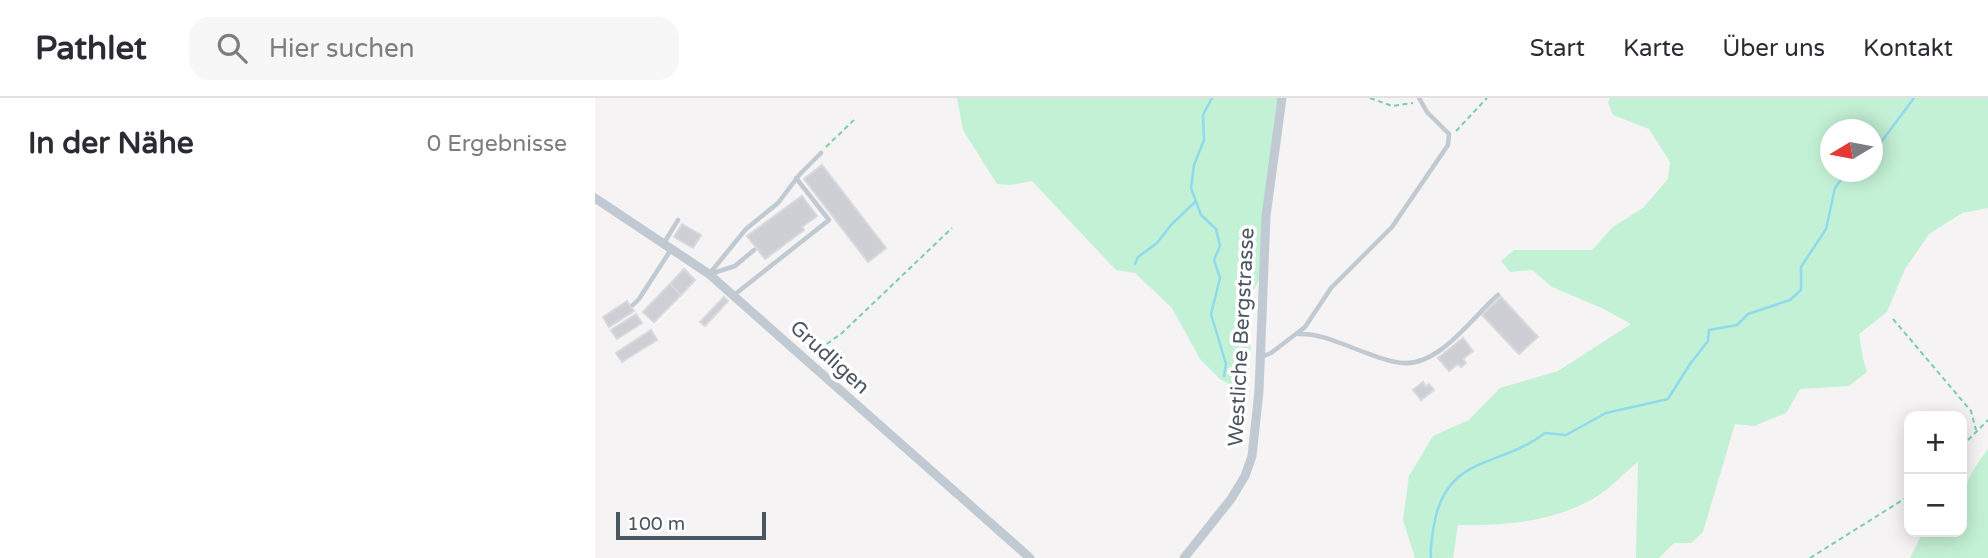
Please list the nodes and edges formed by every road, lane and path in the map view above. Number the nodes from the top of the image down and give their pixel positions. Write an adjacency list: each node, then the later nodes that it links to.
1 (1282, 98): 20 (street, Westliche Bergstrasse)
2 (1370, 98): 4 (path)
3 (1487, 98): 6 (path)
4 (1420, 99): 6 (lane)
5 (856, 118): 7 (path)
6 (1449, 134): 19 (lane)
7 (821, 153): 8 (lane)
8 (796, 178): 14 (lane); 16 (lane)
9 (595, 198): 12 (street, Grudligen)
10 (678, 220): 12 (lane)
11 (952, 228): 21 (path)
12 (668, 245): 14 (street, Grudligen); 17 (lane)
13 (754, 250): 14 (lane)
14 (709, 274): 16 (street, Grudligen)
15 (1498, 295): 19 (lane)
16 (734, 296): 21 (street, Grudligen)
17 (633, 305)
18 (1893, 319): 23 (path)
19 (1297, 334): 20 (lane)
20 (1260, 358): 27 (street, Westliche Bergstrasse)
21 (805, 359): 26 (street, Grudligen)
22 (1988, 420): 23 (path)
23 (1976, 430): 24 (path)
24 (1967, 440)
25 (1904, 499): 28 (path)
26 (1030, 558)
27 (1184, 558)
28 (1810, 558)

